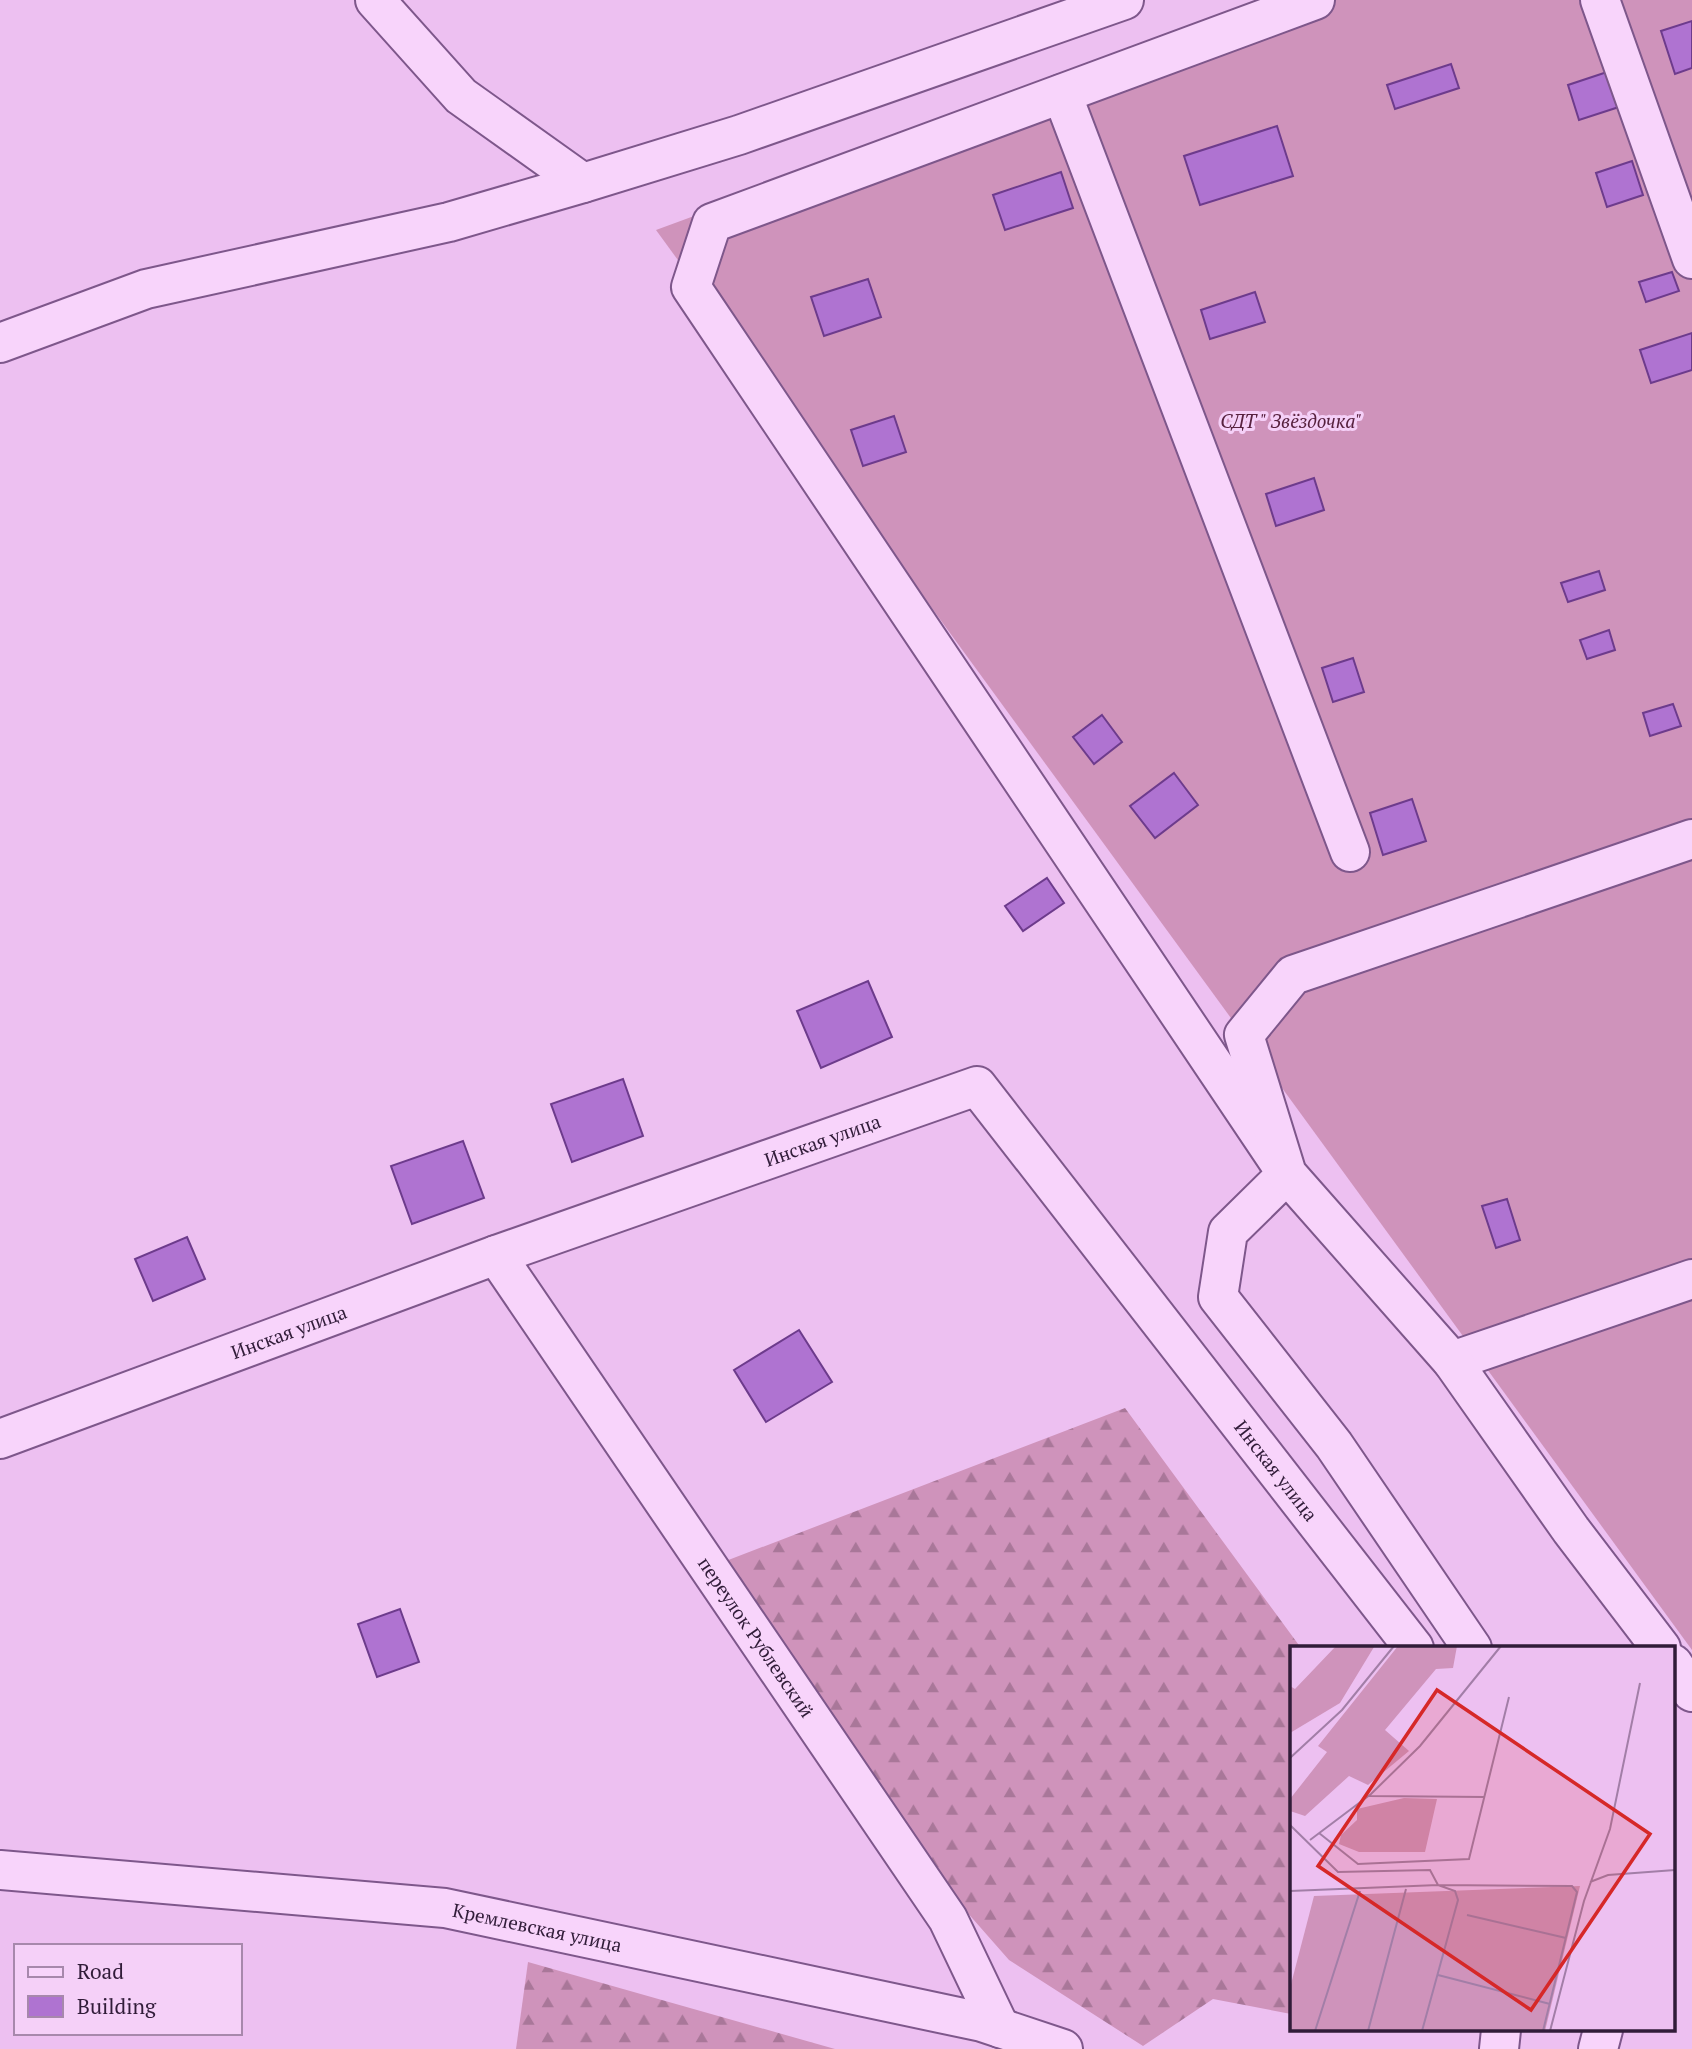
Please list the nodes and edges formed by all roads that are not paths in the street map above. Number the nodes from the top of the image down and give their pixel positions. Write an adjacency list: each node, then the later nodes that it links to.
1 (375, 0): 6 (street)
2 (1124, 0): 6 (street)
3 (1315, 0): 5 (street)
4 (1600, 0): 7 (street)
5 (1062, 93): 10 (street); 11 (street)
6 (583, 183): 8 (street)
7 (1692, 259)
8 (0, 343)
9 (1692, 839): 11 (street)
10 (1350, 852)
11 (1287, 1174): 14 (street); 17 (street)
12 (496, 1255): 15 (street, Инская улица); 16 (street, Инская улица); 24 (street, переулок Рублевский)
13 (1692, 1279): 14 (street)
14 (1452, 1362): 18 (street)
15 (0, 1439)
16 (1412, 1646)
17 (1471, 1646)
18 (1659, 1646)
19 (1692, 1655): 20 (street)
20 (1674, 1662)
21 (1674, 1664): 22 (street)
22 (1692, 1692)
23 (0, 1870): 24 (street, Кремлевская улица)
24 (1000, 2028): 26 (street, Кремлевская улица)
25 (1602, 2032): 27 (street)
26 (1063, 2049)
27 (1598, 2049)

